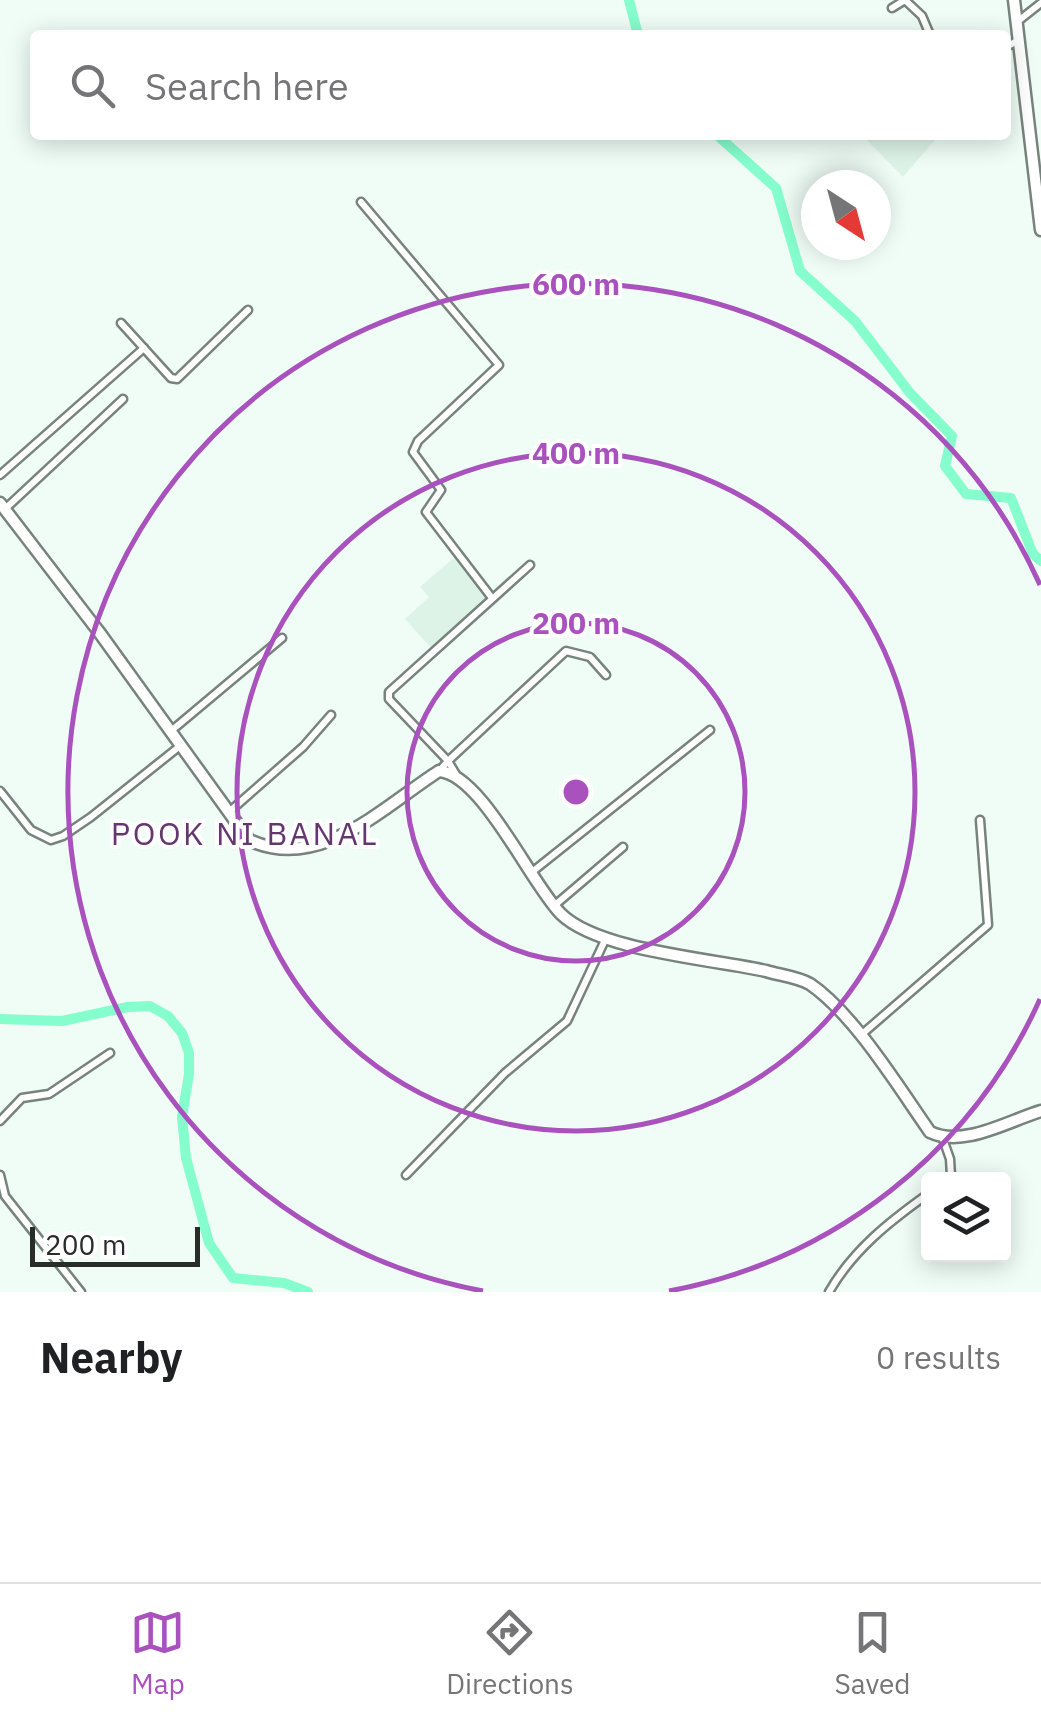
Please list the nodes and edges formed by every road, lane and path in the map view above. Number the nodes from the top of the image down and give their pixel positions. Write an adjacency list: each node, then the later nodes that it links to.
1 (1014, 0): 4 (street)
2 (1041, 3): 4 (street)
3 (892, 8): 5 (street)
4 (1018, 22): 6 (street)
5 (928, 30)
6 (1020, 40): 7 (street); 9 (street)
7 (1011, 44)
8 (361, 202): 17 (street)
9 (1041, 230)
10 (248, 310): 12 (street)
11 (122, 324): 12 (street)
12 (144, 348): 14 (street)
13 (124, 399): 15 (street)
14 (0, 476)
15 (2, 506): 22 (street)
16 (530, 565): 17 (street)
17 (492, 598): 24 (street)
18 (282, 638): 22 (street)
19 (606, 676): 24 (street)
20 (330, 714): 28 (street)
21 (710, 730): 31 (street)
22 (171, 731): 23 (street)
23 (182, 745): 27 (street); 28 (street)
24 (448, 761): 25 (street); 26 (street)
25 (439, 771): 26 (street); 28 (street)
26 (457, 777): 31 (street)
27 (0, 791)
28 (229, 812)
29 (980, 820): 34 (street)
30 (624, 847): 32 (street)
31 (532, 872): 32 (street)
32 (555, 905): 33 (street)
33 (606, 937): 34 (street); 41 (street)
34 (860, 1036): 38 (street)
35 (110, 1053): 37 (street)
36 (1041, 1111): 38 (street)
37 (0, 1121)
38 (943, 1138): 39 (street)
39 (950, 1172)
40 (0, 1175): 43 (street)
41 (406, 1175)
42 (921, 1200): 44 (street)
43 (81, 1292)
44 (829, 1292)

